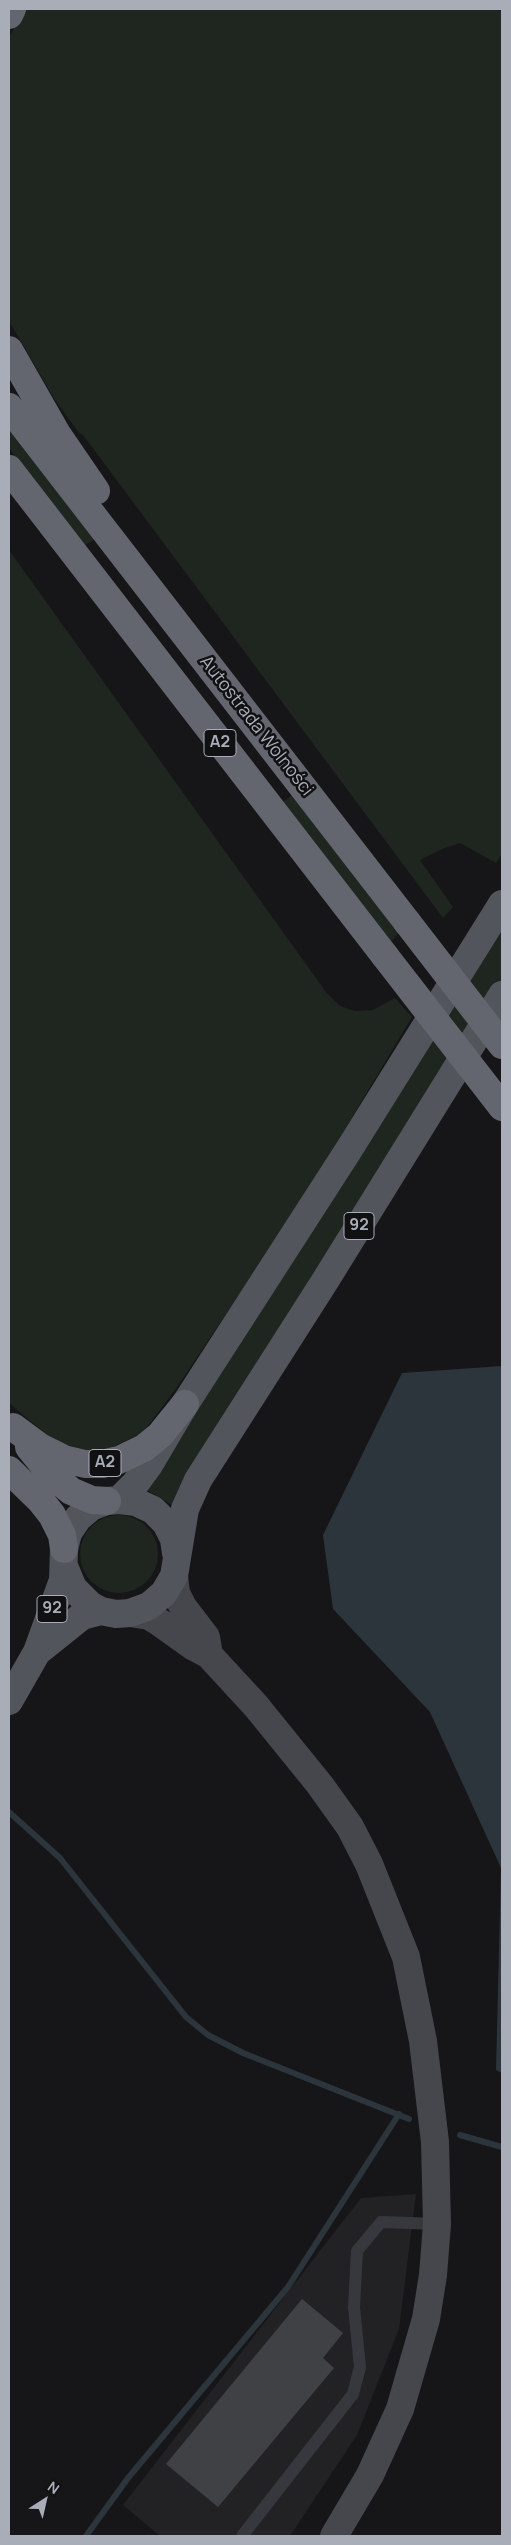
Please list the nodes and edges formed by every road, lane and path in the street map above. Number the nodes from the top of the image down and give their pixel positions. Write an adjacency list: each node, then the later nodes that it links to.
1 (12, 9): 2 (highway)
2 (9, 15)
3 (9, 350): 6 (highway, A2)
4 (9, 406): 6 (highway, Autostrada Wolności / A2)
5 (9, 469): 10 (highway, A2, bridge)
6 (173, 617): 9 (highway, Autostrada Wolności / A2, bridge)
7 (502, 904): 11 (main road, 92)
8 (502, 995): 16 (main road, 92)
9 (502, 1045)
10 (502, 1107)
11 (185, 1404): 12 (highway, A2); 14 (main road, 92)
12 (11, 1425): 14 (highway, A2)
13 (9, 1470): 15 (highway)
14 (113, 1501): 15 (main road, 92); 16 (main road)
15 (64, 1557): 17 (main road, 92); 19 (main road, 92)
16 (175, 1566): 18 (main road, 92); 20 (street)
17 (101, 1610): 18 (main road, 92); 19 (main road, 92)
18 (130, 1613): 20 (street)
19 (37, 1652): 21 (main road, 92)
20 (208, 1655): 22 (street)
21 (9, 1701)
22 (437, 2224): 23 (lane); 24 (street)
23 (242, 2536)
24 (334, 2536)

